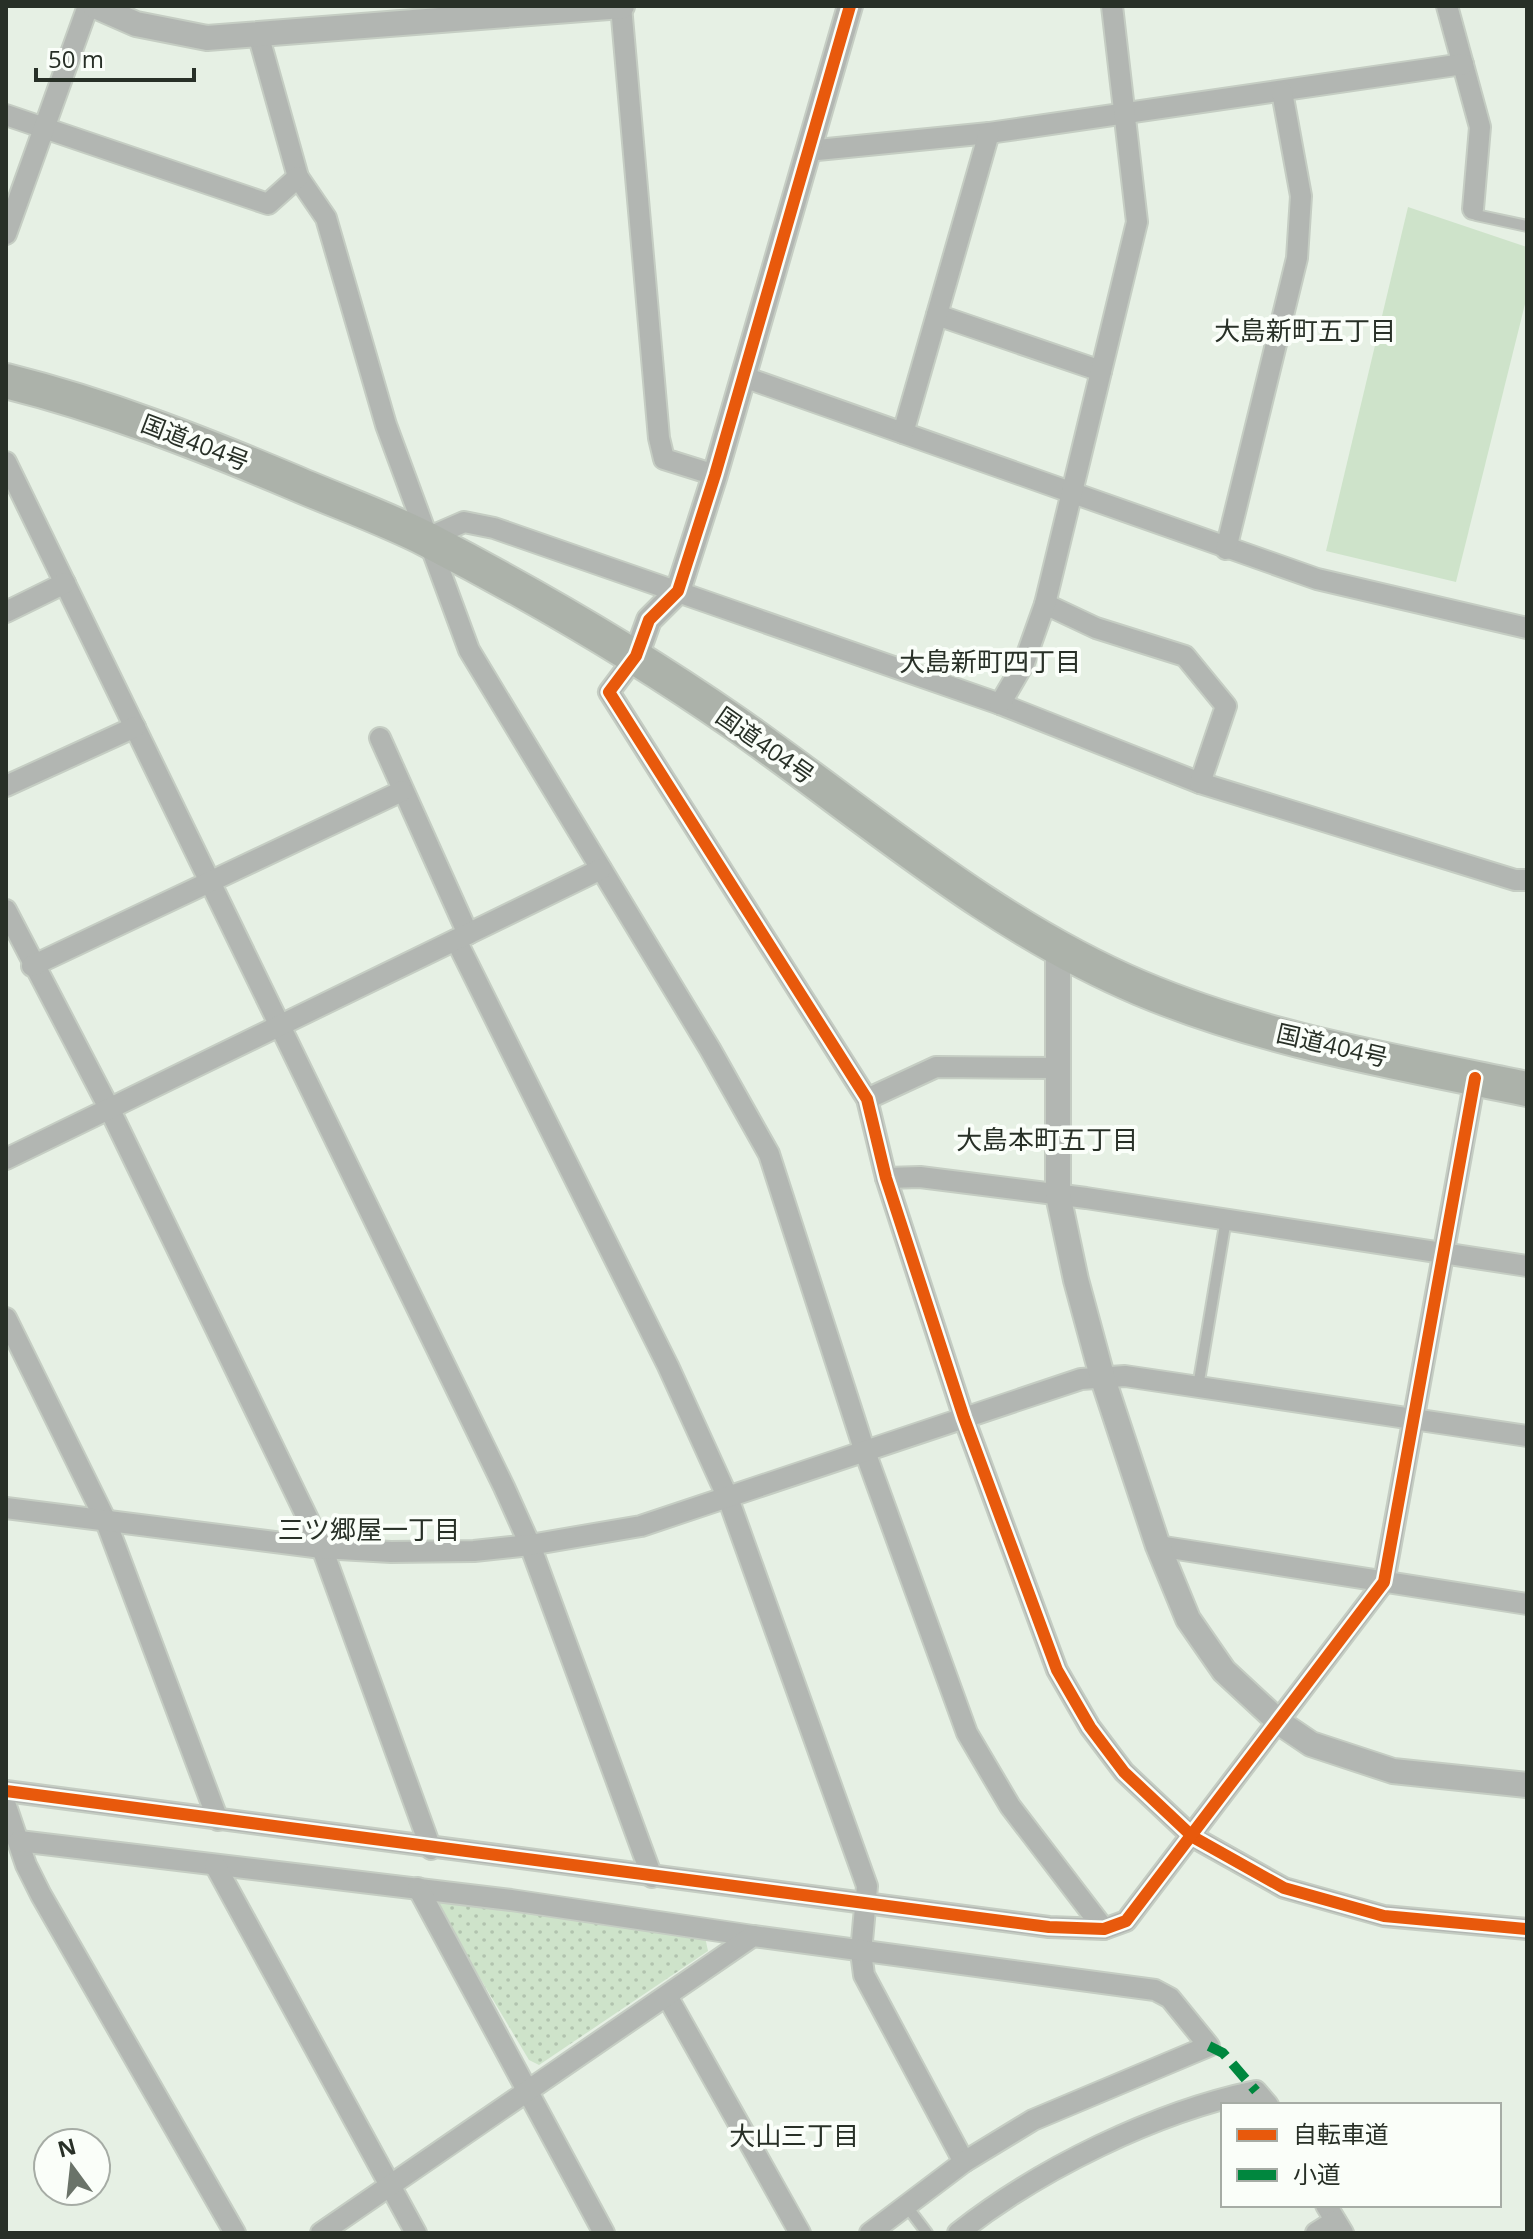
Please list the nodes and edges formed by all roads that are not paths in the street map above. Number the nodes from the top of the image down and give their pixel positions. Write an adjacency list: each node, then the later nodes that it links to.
1 (88, 6): 14 (street)
2 (95, 6): 9 (street)
3 (622, 6): 7 (street); 27 (street)
4 (850, 6): 16 (street)
5 (1112, 6): 12 (street)
6 (1447, 6): 10 (street)
7 (536, 9): 8 (street)
8 (409, 13): 9 (street)
9 (258, 34): 17 (street)
10 (1463, 64): 11 (street); 18 (street)
11 (1282, 92): 12 (street); 30 (street)
12 (1123, 112): 15 (street); 22 (street)
13 (6, 115): 14 (street)
14 (43, 128): 17 (street); 20 (street)
15 (989, 133): 16 (street); 21 (street)
16 (807, 151): 23 (street)
17 (298, 177): 29 (street)
18 (1473, 209): 19 (lane)
19 (1527, 226)
20 (6, 234)
21 (937, 315): 22 (street); 25 (street)
22 (1101, 371): 28 (street)
23 (744, 377): 25 (street); 27 (street)
24 (6, 381): 29 (highway, 国道404号)
25 (903, 433): 28 (street)
26 (6, 462): 31 (street)
27 (715, 475): 32 (street)
28 (1072, 492): 30 (street); 33 (street)
29 (425, 539): 32 (street); 36 (highway, 国道404号); 43 (street)
30 (1226, 549): 35 (street)
31 (65, 583): 34 (street); 38 (street)
32 (678, 591): 36 (street); 37 (street)
33 (1045, 604): 37 (street); 40 (street)
34 (6, 612)
35 (1527, 628)
36 (636, 656): 48 (highway, 国道404号); 54 (street)
37 (1000, 704): 40 (street)
38 (135, 727): 41 (street); 45 (street)
39 (380, 738): 42 (street)
40 (1200, 783): 44 (street)
41 (6, 786)
42 (402, 791): 45 (street); 47 (street)
43 (601, 869): 47 (street); 68 (street)
44 (1527, 880)
45 (211, 882): 49 (street); 50 (street)
46 (6, 910): 49 (street)
47 (462, 937): 50 (street); 69 (street)
48 (1058, 947): 51 (street); 52 (highway, 国道404号)
49 (32, 966): 55 (street)
50 (282, 1027): 55 (street); 72 (street)
51 (1057, 1068): 54 (street); 58 (street)
52 (1475, 1078): 53 (highway, 国道404号); 60 (street)
53 (1527, 1089)
54 (867, 1099): 57 (street)
55 (109, 1108): 56 (street); 74 (street)
56 (6, 1159)
57 (886, 1178): 58 (street); 65 (street)
58 (1058, 1195): 59 (street); 63 (street)
59 (1226, 1219): 60 (street); 64 (lane)
60 (1446, 1252): 61 (street); 66 (street)
61 (1527, 1266)
62 (6, 1318): 71 (street)
63 (1102, 1376): 64 (street); 65 (street); 73 (street)
64 (1198, 1387): 66 (street)
65 (964, 1418): 68 (street); 82 (street)
66 (1416, 1419): 67 (street); 75 (street)
67 (1527, 1436)
68 (864, 1449): 69 (street); 89 (street)
69 (728, 1498): 72 (street); 88 (street)
70 (6, 1508): 71 (street)
71 (105, 1519): 74 (street); 81 (street)
72 (530, 1545): 74 (street); 86 (street)
73 (1158, 1546): 75 (street); 77 (street)
74 (322, 1548): 84 (street)
75 (1384, 1582): 76 (street); 77 (street)
76 (1527, 1604)
77 (1280, 1723): 78 (street); 82 (street)
78 (1527, 1785)
79 (6, 1791): 81 (street)
80 (6, 1806): 83 (street)
81 (218, 1820): 84 (street)
82 (1193, 1837): 89 (street); 90 (street)
83 (19, 1841): 85 (street); 100 (street)
84 (431, 1849): 86 (street)
85 (215, 1865): 87 (street); 97 (street)
86 (652, 1877): 88 (street)
87 (418, 1888): 91 (street); 94 (street)
88 (868, 1905): 89 (street); 92 (street)
89 (1104, 1929)
90 (1527, 1929)
91 (753, 1936): 92 (street); 93 (street)
92 (861, 1952): 96 (street); 96 (street)
93 (667, 1996): 94 (street); 104 (street)
94 (529, 2093): 97 (street); 103 (street)
95 (1266, 2103): 107 (street)
96 (964, 2162): 98 (street)
97 (391, 2187): 101 (street); 102 (street)
98 (905, 2204): 105 (street); 106 (lane)
99 (1335, 2220): 108 (street)
100 (235, 2233)
101 (321, 2233)
102 (416, 2233)
103 (604, 2233)
104 (800, 2233)
105 (870, 2233)
106 (927, 2233)
107 (958, 2233)
108 (1316, 2233)

